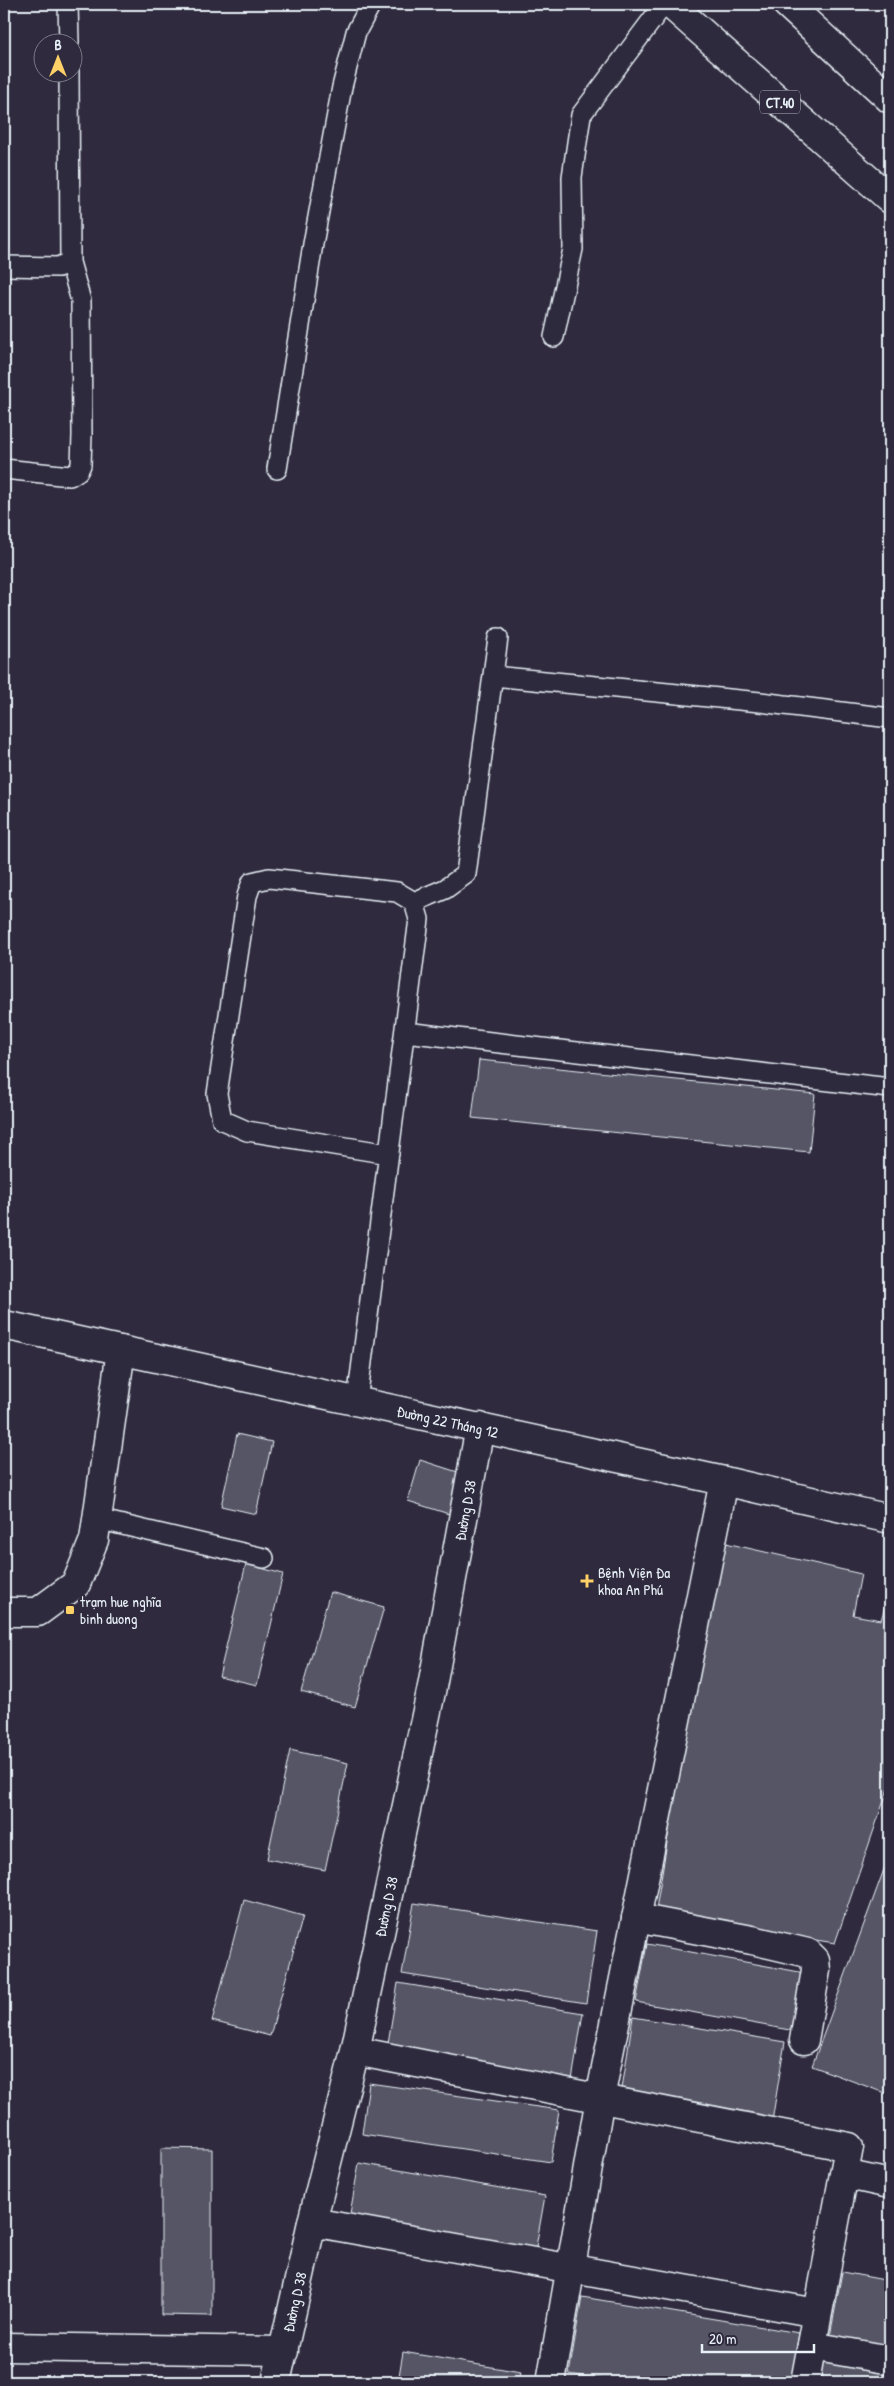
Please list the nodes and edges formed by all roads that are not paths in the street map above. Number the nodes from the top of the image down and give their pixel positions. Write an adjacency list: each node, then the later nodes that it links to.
1 (68, 4): 6 (lane)
2 (371, 4): 14 (lane)
3 (664, 4): 12 (lane)
4 (670, 4): 9 (street, CT.40)
5 (788, 4): 8 (street)
6 (69, 32)
7 (69, 82): 10 (lane)
8 (890, 100)
9 (890, 199)
10 (70, 262): 11 (lane); 13 (lane)
11 (4, 266)
12 (554, 337)
13 (4, 469)
14 (276, 469)
15 (498, 638): 16 (lane)
16 (493, 676): 17 (lane); 18 (lane)
17 (890, 718)
18 (414, 902): 19 (lane); 21 (lane)
19 (405, 1032): 20 (lane); 21 (lane)
20 (890, 1088)
21 (389, 1154): 24 (lane)
22 (4, 1325): 23 (street, Đường 22 Tháng 12)
23 (121, 1350): 24 (street, Đường 22 Tháng 12); 27 (street)
24 (357, 1402): 25 (street, Đường 22 Tháng 12)
25 (480, 1428): 26 (street, Đường 22 Tháng 12); 33 (street, Đường D 38)
26 (724, 1481): 28 (street, Đường 22 Tháng 12); 31 (street)
27 (96, 1518): 29 (lane); 30 (street)
28 (890, 1519)
29 (264, 1558)
30 (4, 1612)
31 (636, 1918): 32 (street); 34 (street)
32 (804, 2040)
33 (355, 2051): 34 (street); 37 (street, Đường D 38)
34 (600, 2098): 35 (street); 38 (street)
35 (844, 2174): 36 (street); 39 (street)
36 (890, 2184)
37 (312, 2222): 38 (street); 42 (street, Đường D 38)
38 (572, 2269): 39 (street); 45 (street)
39 (817, 2313): 40 (street)
40 (812, 2346): 43 (street); 46 (street)
41 (4, 2347): 42 (street)
42 (284, 2351): 44 (street, Đường D 38)
43 (890, 2360)
44 (276, 2382)
45 (550, 2382)
46 (806, 2382)

